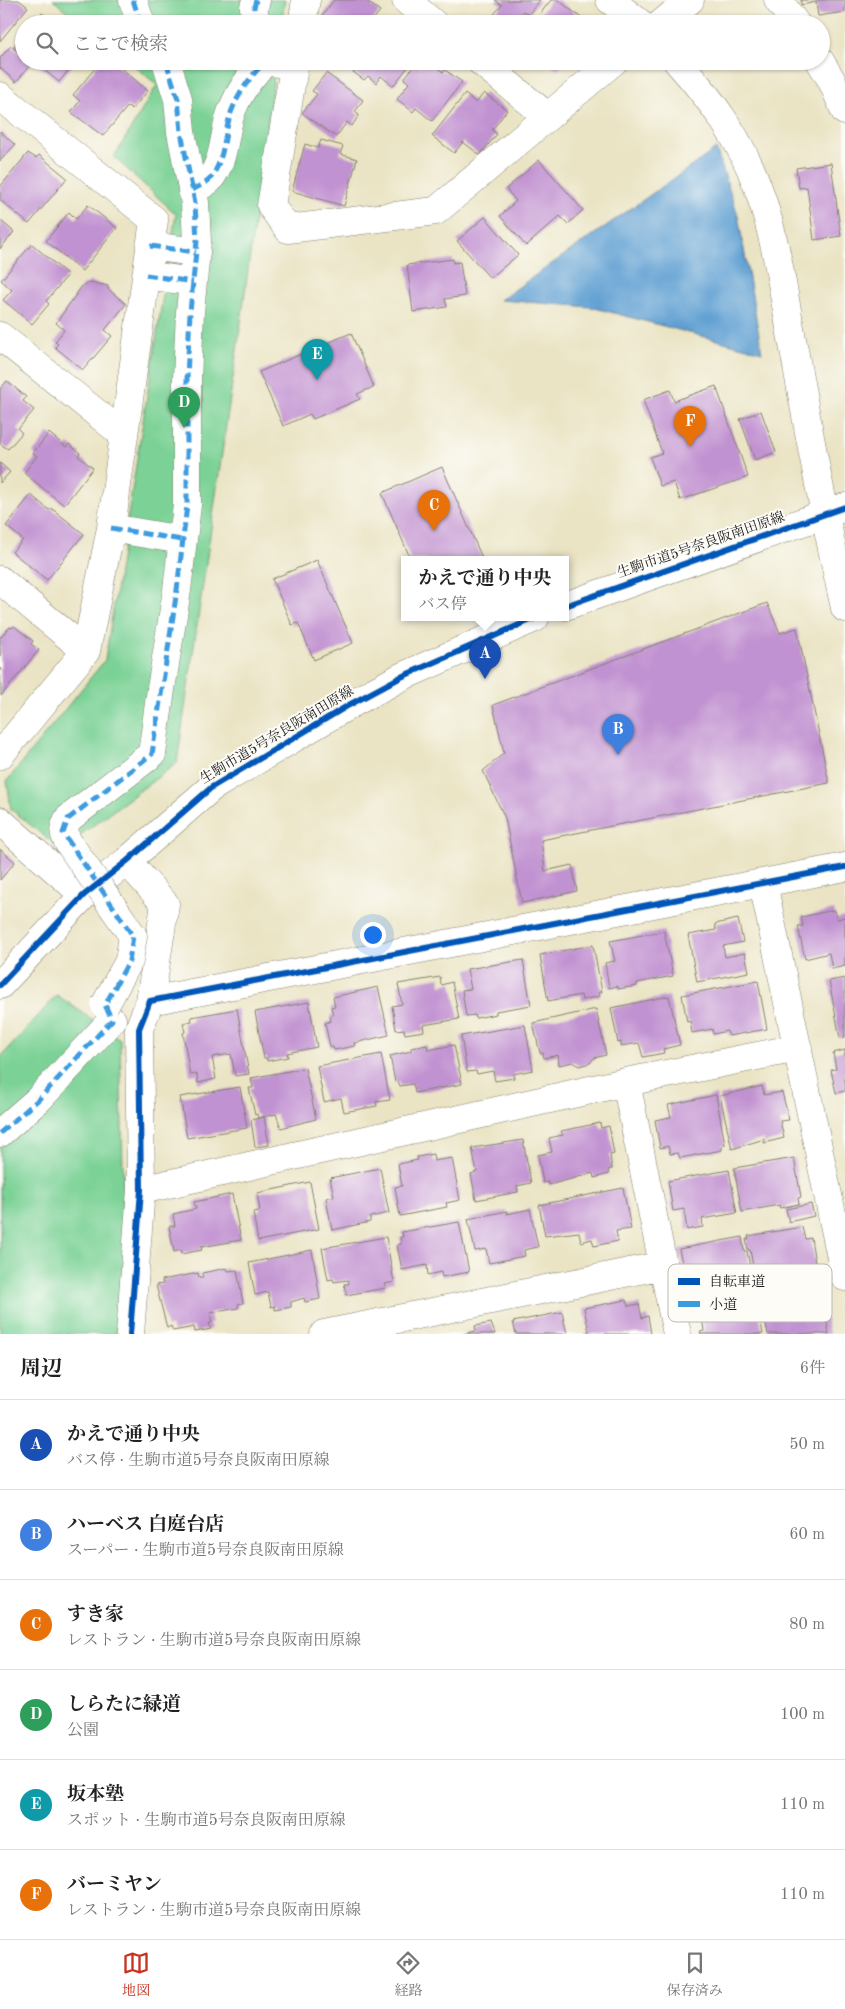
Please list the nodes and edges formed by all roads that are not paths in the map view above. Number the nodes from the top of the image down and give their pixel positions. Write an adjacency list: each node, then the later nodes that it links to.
1 (132, 0): 8 (street)
2 (256, 0): 9 (street)
3 (306, 0): 10 (street)
4 (406, 0): 11 (street)
5 (610, 0): 12 (street)
6 (690, 0): 13 (street)
7 (778, 0): 14 (street)
8 (138, 15)
9 (254, 15)
10 (304, 15)
11 (424, 15)
12 (629, 15)
13 (672, 15)
14 (789, 15)
15 (169, 70): 25 (street)
16 (259, 70): 25 (street)
17 (294, 70): 24 (street)
18 (491, 70): 24 (street)
19 (603, 70): 24 (street)
20 (685, 70): 32 (street)
21 (825, 70): 23 (street)
22 (0, 96): 26 (street)
23 (845, 111)
24 (547, 116)
25 (192, 190): 27 (street)
26 (150, 246): 27 (street); 28 (street)
27 (196, 252): 29 (street)
28 (146, 275): 29 (street); 31 (street)
29 (193, 282): 34 (street)
30 (0, 336): 31 (street)
31 (124, 436): 33 (street)
32 (835, 511): 36 (street, 生駒市道5号奈良阪南田原線); 37 (street)
33 (111, 528): 34 (street); 39 (street)
34 (182, 540): 48 (street, bridge)
35 (0, 580): 39 (street)
36 (569, 605)
37 (845, 608)
38 (528, 621): 42 (street, 生駒市道5号奈良阪南田原線)
39 (86, 651): 40 (street)
40 (0, 755)
41 (0, 821): 45 (street)
42 (127, 861): 45 (street, 生駒市道5号奈良阪南田原線); 47 (street)
43 (845, 866): 44 (street)
44 (763, 883): 47 (street); 50 (street)
45 (84, 894): 46 (street, 生駒市道5号奈良阪南田原線)
46 (0, 985)
47 (150, 1001): 49 (street)
48 (109, 1013): 49 (street); 52 (street)
49 (139, 1029): 53 (street)
50 (798, 1048): 51 (street); 55 (street)
51 (626, 1082): 53 (street); 54 (street)
52 (0, 1133)
53 (141, 1190): 57 (street)
54 (664, 1265): 56 (street); 58 (street)
55 (845, 1277)
56 (668, 1285)
57 (130, 1334)
58 (324, 1334)

